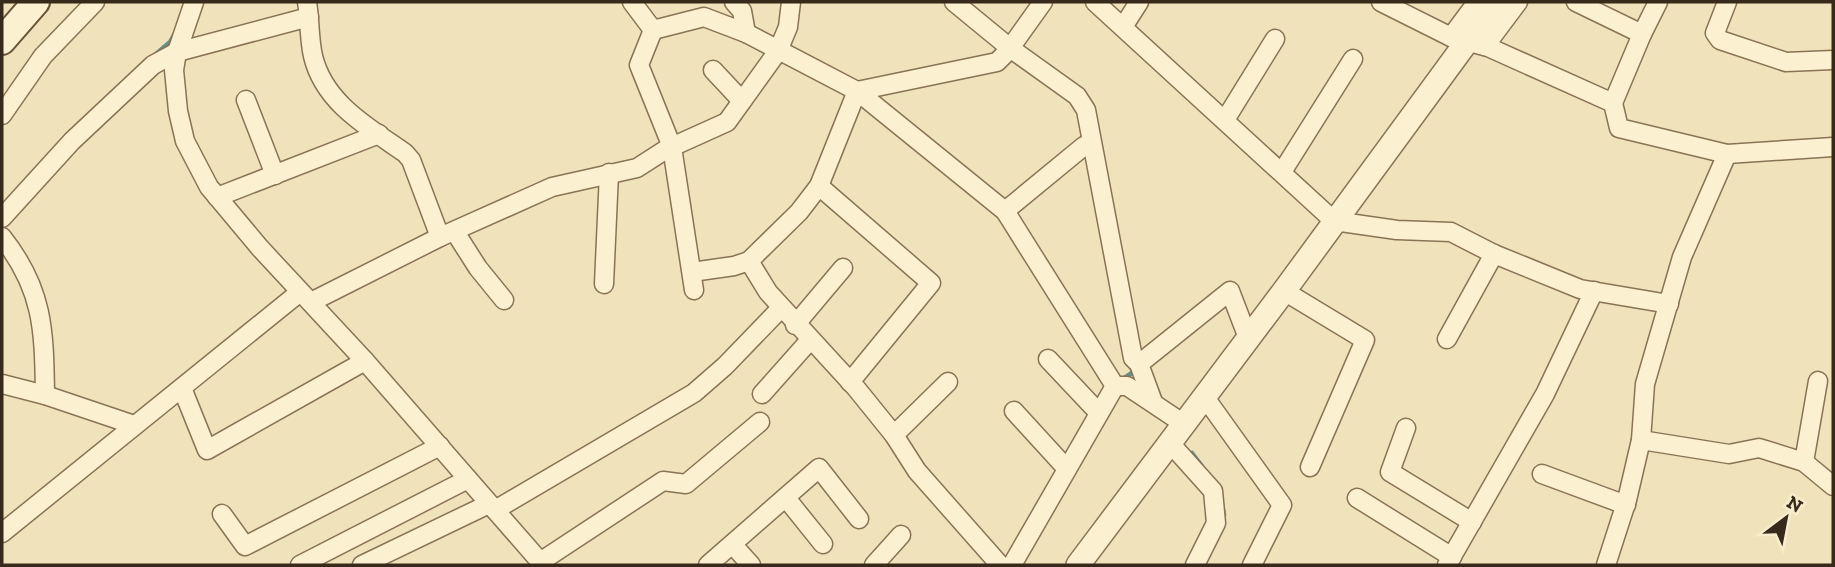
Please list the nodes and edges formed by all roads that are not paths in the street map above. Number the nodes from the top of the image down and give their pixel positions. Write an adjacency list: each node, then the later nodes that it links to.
1 (36, 2): 24 (main road)
2 (94, 2): 36 (street)
3 (194, 2): 28 (street)
4 (632, 2): 20 (street)
5 (734, 2): 21 (street)
6 (791, 2): 26 (street)
7 (954, 2): 27 (street)
8 (1043, 2): 27 (street)
9 (1095, 2): 19 (street)
10 (1139, 2): 19 (street)
11 (1381, 2): 25 (street)
12 (1476, 2): 25 (street)
13 (1496, 2): 25 (street)
14 (1518, 2): 25 (street)
15 (1576, 2): 22 (street)
16 (1658, 2): 22 (street)
17 (1727, 2): 30 (street)
18 (308, 10): 28 (street); 38 (street)
19 (1123, 27): 37 (street)
20 (653, 30): 21 (street); 40 (street)
21 (746, 33): 26 (street)
22 (1642, 34): 35 (street)
23 (1275, 39): 37 (street)
24 (2, 41)
25 (1468, 41): 35 (street); 50 (street)
26 (778, 51): 32 (street); 34 (street)
27 (1008, 51): 32 (street); 69 (street)
28 (177, 52): 47 (street); 49 (street)
29 (1353, 59): 43 (street)
30 (1833, 60)
31 (713, 69): 34 (street)
32 (857, 91): 46 (street); 48 (street)
33 (246, 100): 45 (street)
34 (742, 101): 40 (street)
35 (1613, 103): 42 (street)
36 (2, 115)
37 (1225, 120): 43 (street)
38 (379, 134): 45 (street); 51 (street)
39 (1084, 146): 48 (street)
40 (672, 147): 44 (street); 54 (street)
41 (1833, 147): 42 (street)
42 (1727, 154): 61 (street)
43 (1282, 172): 50 (street)
44 (609, 173): 51 (street); 56 (street)
45 (275, 175): 47 (street)
46 (818, 186): 54 (street); 71 (street)
47 (217, 197): 59 (street)
48 (1005, 211): 74 (street)
49 (2, 218)
50 (1334, 221): 53 (street); 57 (street)
51 (447, 234): 59 (street); 60 (street)
52 (2, 237): 77 (street)
53 (1494, 254): 58 (street); 65 (street)
54 (749, 261): 62 (street)
55 (843, 268): 63 (street)
56 (604, 284)
57 (1284, 291): 64 (street); 92 (street)
58 (1594, 291): 61 (street); 102 (street)
59 (301, 297): 68 (street); 75 (street)
60 (504, 300)
61 (1670, 304): 87 (street)
62 (781, 308): 63 (street); 99 (street)
63 (795, 325): 66 (street)
64 (1248, 338): 69 (street); 78 (street)
65 (1447, 338)
66 (810, 340): 71 (street); 76 (street)
67 (1048, 359): 80 (street)
68 (360, 364): 75 (street); 89 (street)
69 (1139, 364): 79 (street)
70 (1818, 381): 90 (street)
71 (850, 382): 86 (street)
72 (948, 382): 86 (street)
73 (2, 384): 77 (street)
74 (1115, 387): 79 (street); 80 (street)
75 (182, 388): 84 (street)
76 (762, 394)
77 (45, 395): 84 (street)
78 (1204, 396): 83 (street); 118 (street)
79 (1153, 402): 83 (street)
80 (1095, 409): 91 (street)
81 (1014, 411): 91 (street)
82 (761, 422): 108 (street)
83 (1184, 424): 88 (street)
84 (134, 425): 103 (street)
85 (1406, 428): 102 (street)
86 (894, 435): 114 (street)
87 (1641, 440): 90 (street); 98 (street)
88 (1170, 443): 116 (street); 117 (street)
89 (434, 449): 94 (street); 100 (street)
90 (1804, 462): 95 (street)
91 (1063, 465): 115 (street)
92 (1310, 467)
93 (1542, 474): 98 (street)
94 (463, 481): 99 (street); 109 (street)
95 (1833, 486)
96 (786, 498): 101 (street); 105 (street); 106 (street)
97 (1357, 498): 107 (street)
98 (1626, 505): 119 (street)
99 (487, 507): 108 (street); 110 (street)
100 (222, 514)
101 (859, 519)
102 (1472, 522): 107 (street)
103 (2, 533)
104 (901, 535): 113 (street)
105 (822, 544)
106 (733, 545): 111 (street); 112 (street)
107 (1450, 561)
108 (542, 564)
109 (300, 565)
110 (362, 565)
111 (708, 565)
112 (751, 565)
113 (874, 565)
114 (1000, 565)
115 (1012, 565)
116 (1078, 565)
117 (1195, 565)
118 (1252, 565)
119 (1606, 565)

